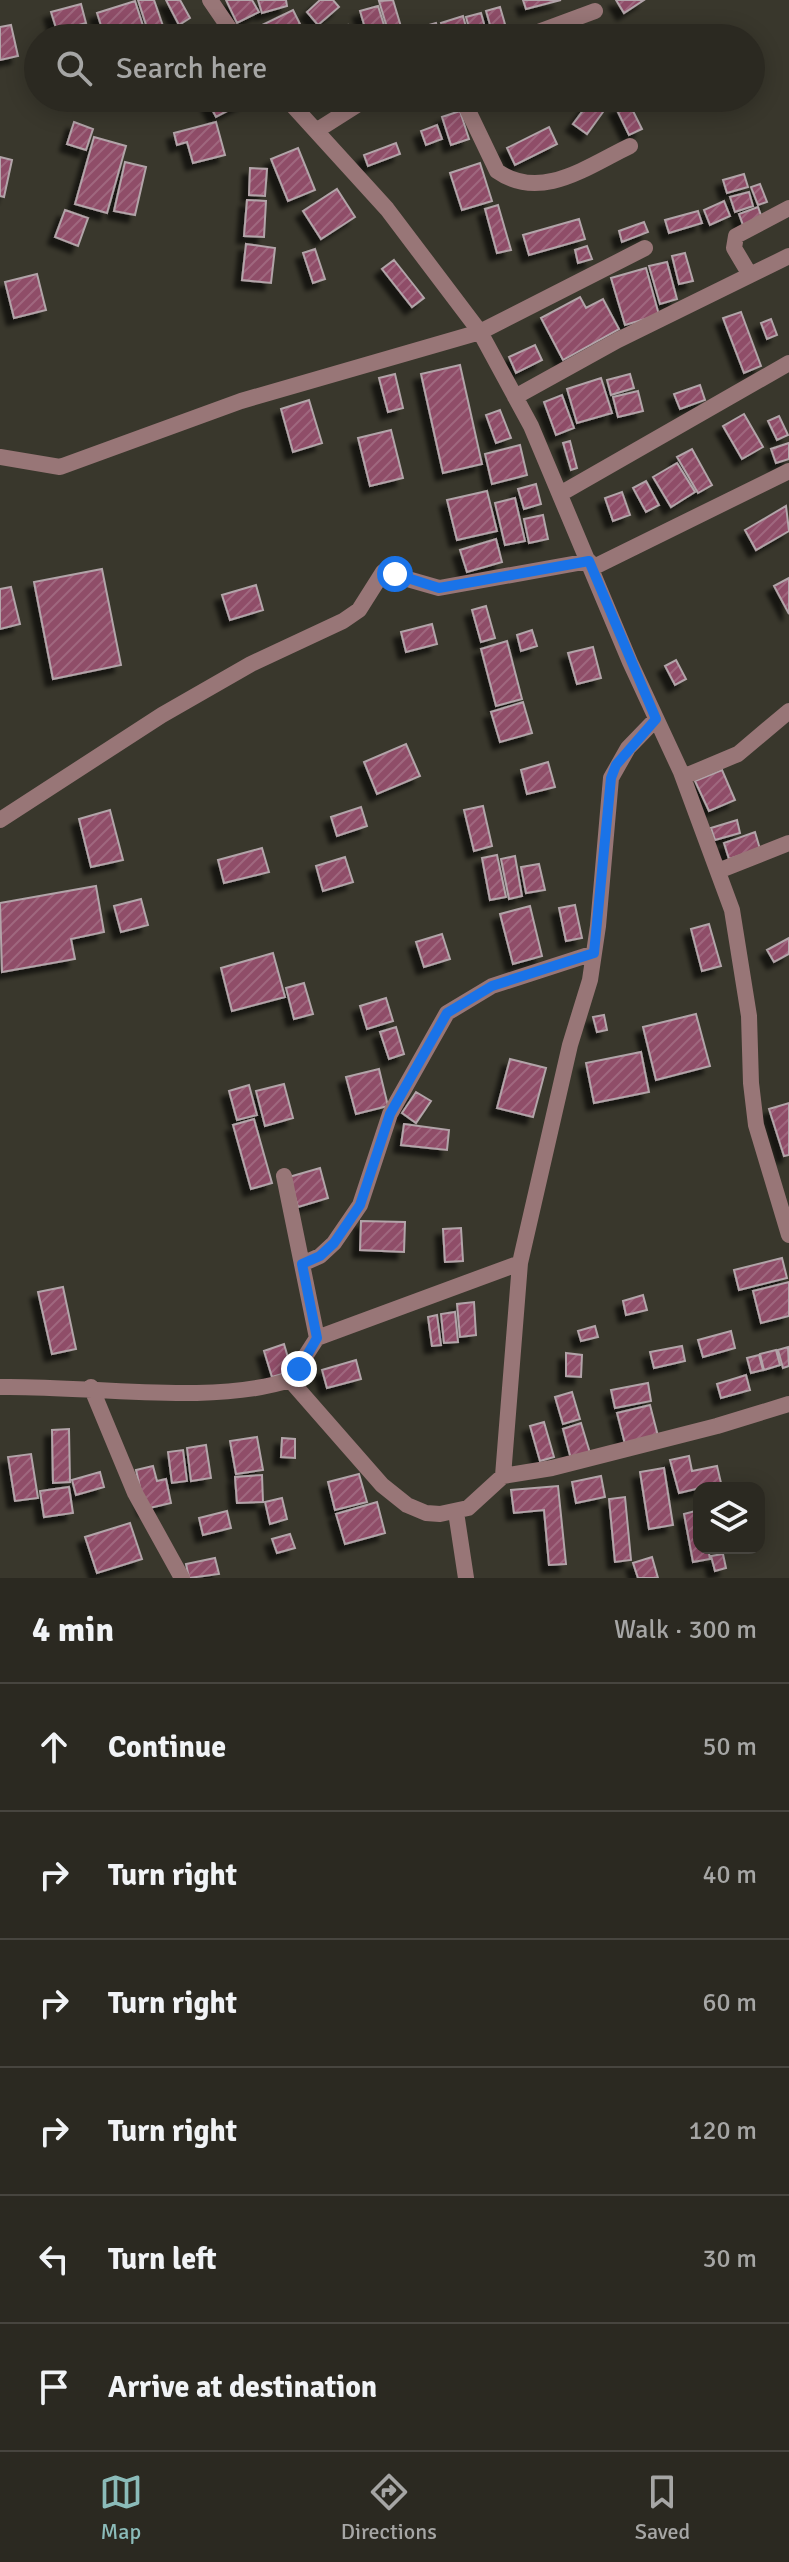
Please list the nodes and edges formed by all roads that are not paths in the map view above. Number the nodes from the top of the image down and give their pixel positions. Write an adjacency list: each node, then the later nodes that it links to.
1 (210, 0): 3 (street)
2 (595, 11): 4 (street)
3 (226, 24)
4 (560, 24)
5 (299, 112): 8 (street)
6 (346, 112): 8 (street)
7 (469, 112): 9 (street)
8 (316, 131): 14 (street)
9 (630, 146)
10 (789, 208): 13 (street)
11 (645, 248): 14 (street)
12 (789, 256): 13 (street)
13 (750, 275): 16 (street)
14 (480, 332): 16 (street); 17 (street)
15 (789, 363): 19 (street)
16 (515, 397): 19 (street)
17 (0, 457)
18 (789, 471): 20 (street)
19 (560, 494): 20 (street)
20 (590, 565): 22 (street); 24 (street)
21 (789, 711): 23 (street)
22 (656, 719): 23 (street); 27 (street)
23 (683, 777): 26 (street)
24 (0, 820)
25 (789, 843): 26 (street)
26 (718, 871): 29 (street)
27 (594, 953): 30 (street); 31 (street)
28 (284, 1176): 31 (street)
29 (789, 1235)
30 (520, 1263): 32 (street); 37 (street)
31 (302, 1264): 32 (street)
32 (317, 1338): 33 (street)
33 (290, 1380): 35 (street); 38 (street)
34 (0, 1387): 35 (street)
35 (91, 1387): 39 (street)
36 (789, 1404): 37 (street)
37 (503, 1476): 38 (street)
38 (456, 1512): 40 (street)
39 (182, 1578)
40 (466, 1578)

